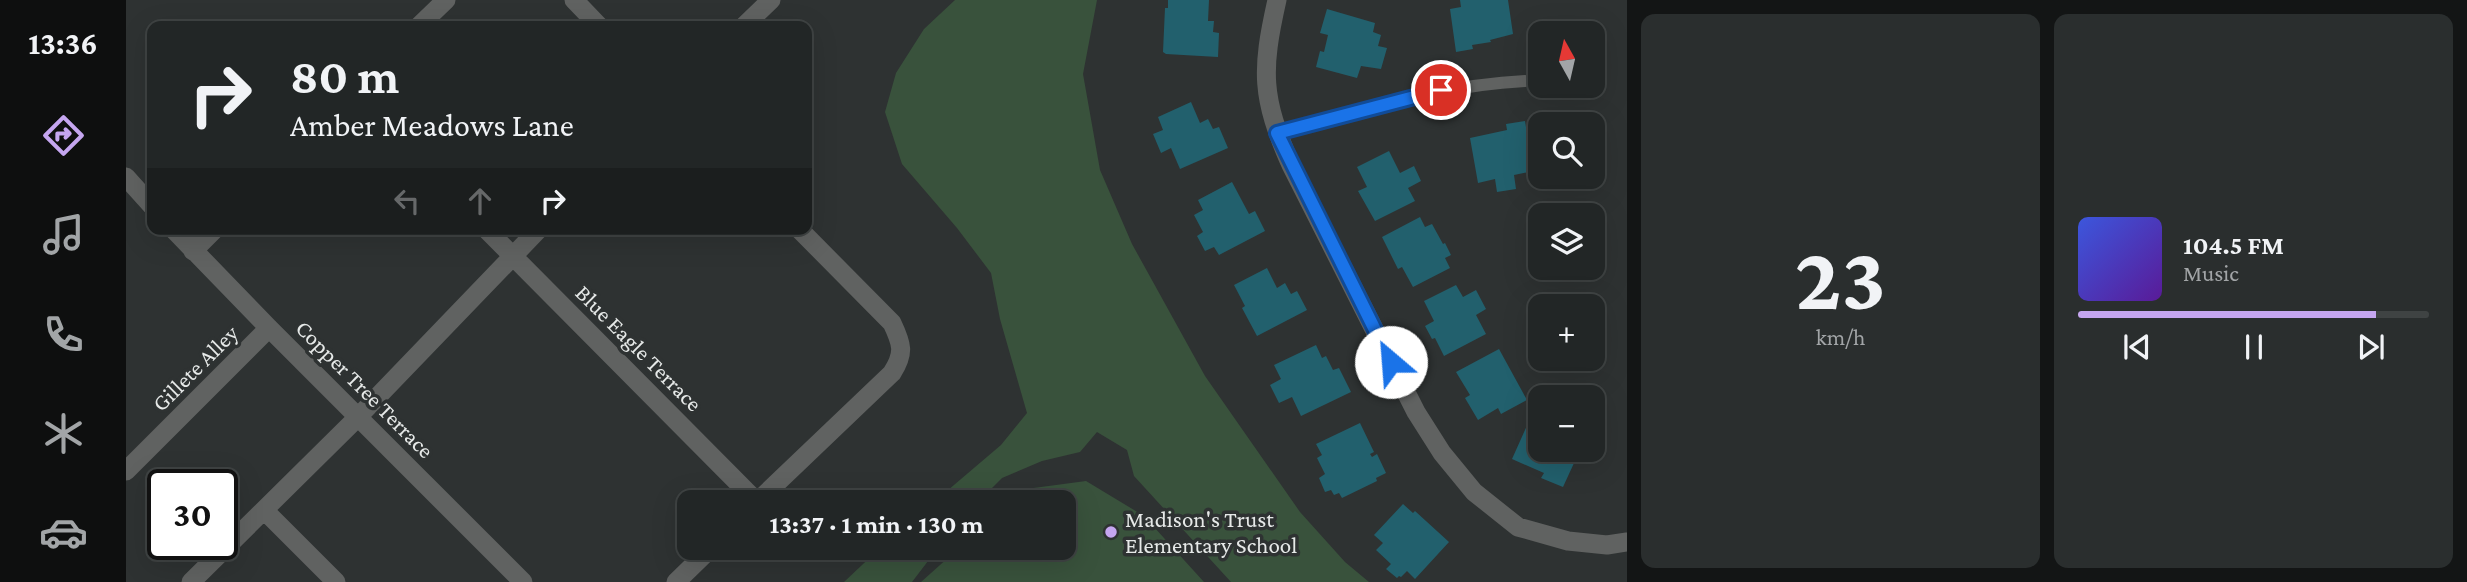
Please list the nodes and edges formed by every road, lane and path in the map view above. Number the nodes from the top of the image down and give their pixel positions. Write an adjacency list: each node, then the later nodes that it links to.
1 (446, 0): 5 (street)
2 (574, 0): 6 (street)
3 (771, 0): 7 (street)
4 (1277, 0): 9 (street)
5 (424, 21)
6 (594, 21)
7 (749, 21)
8 (1525, 81): 9 (lane)
9 (1277, 133): 25 (street)
10 (126, 177): 11 (street)
11 (147, 200)
12 (178, 235): 17 (street, Copper Tree Terrace)
13 (209, 235): 17 (street)
14 (492, 235): 18 (street, Blue Eagle Terrace)
15 (533, 235): 18 (street)
16 (805, 235): 23 (street)
17 (193, 251): 19 (street, Copper Tree Terrace)
18 (512, 256): 20 (street); 22 (street, Blue Eagle Terrace)
19 (269, 328): 20 (street, Copper Tree Terrace); 21 (street, Gillete Alley)
20 (358, 417): 24 (street); 29 (street, Copper Tree Terrace)
21 (126, 471)
22 (745, 490)
23 (770, 490)
24 (264, 510): 27 (street); 28 (street)
25 (1627, 542)
26 (699, 560): 30 (street)
27 (191, 582)
28 (336, 582)
29 (523, 582)
30 (676, 582)

